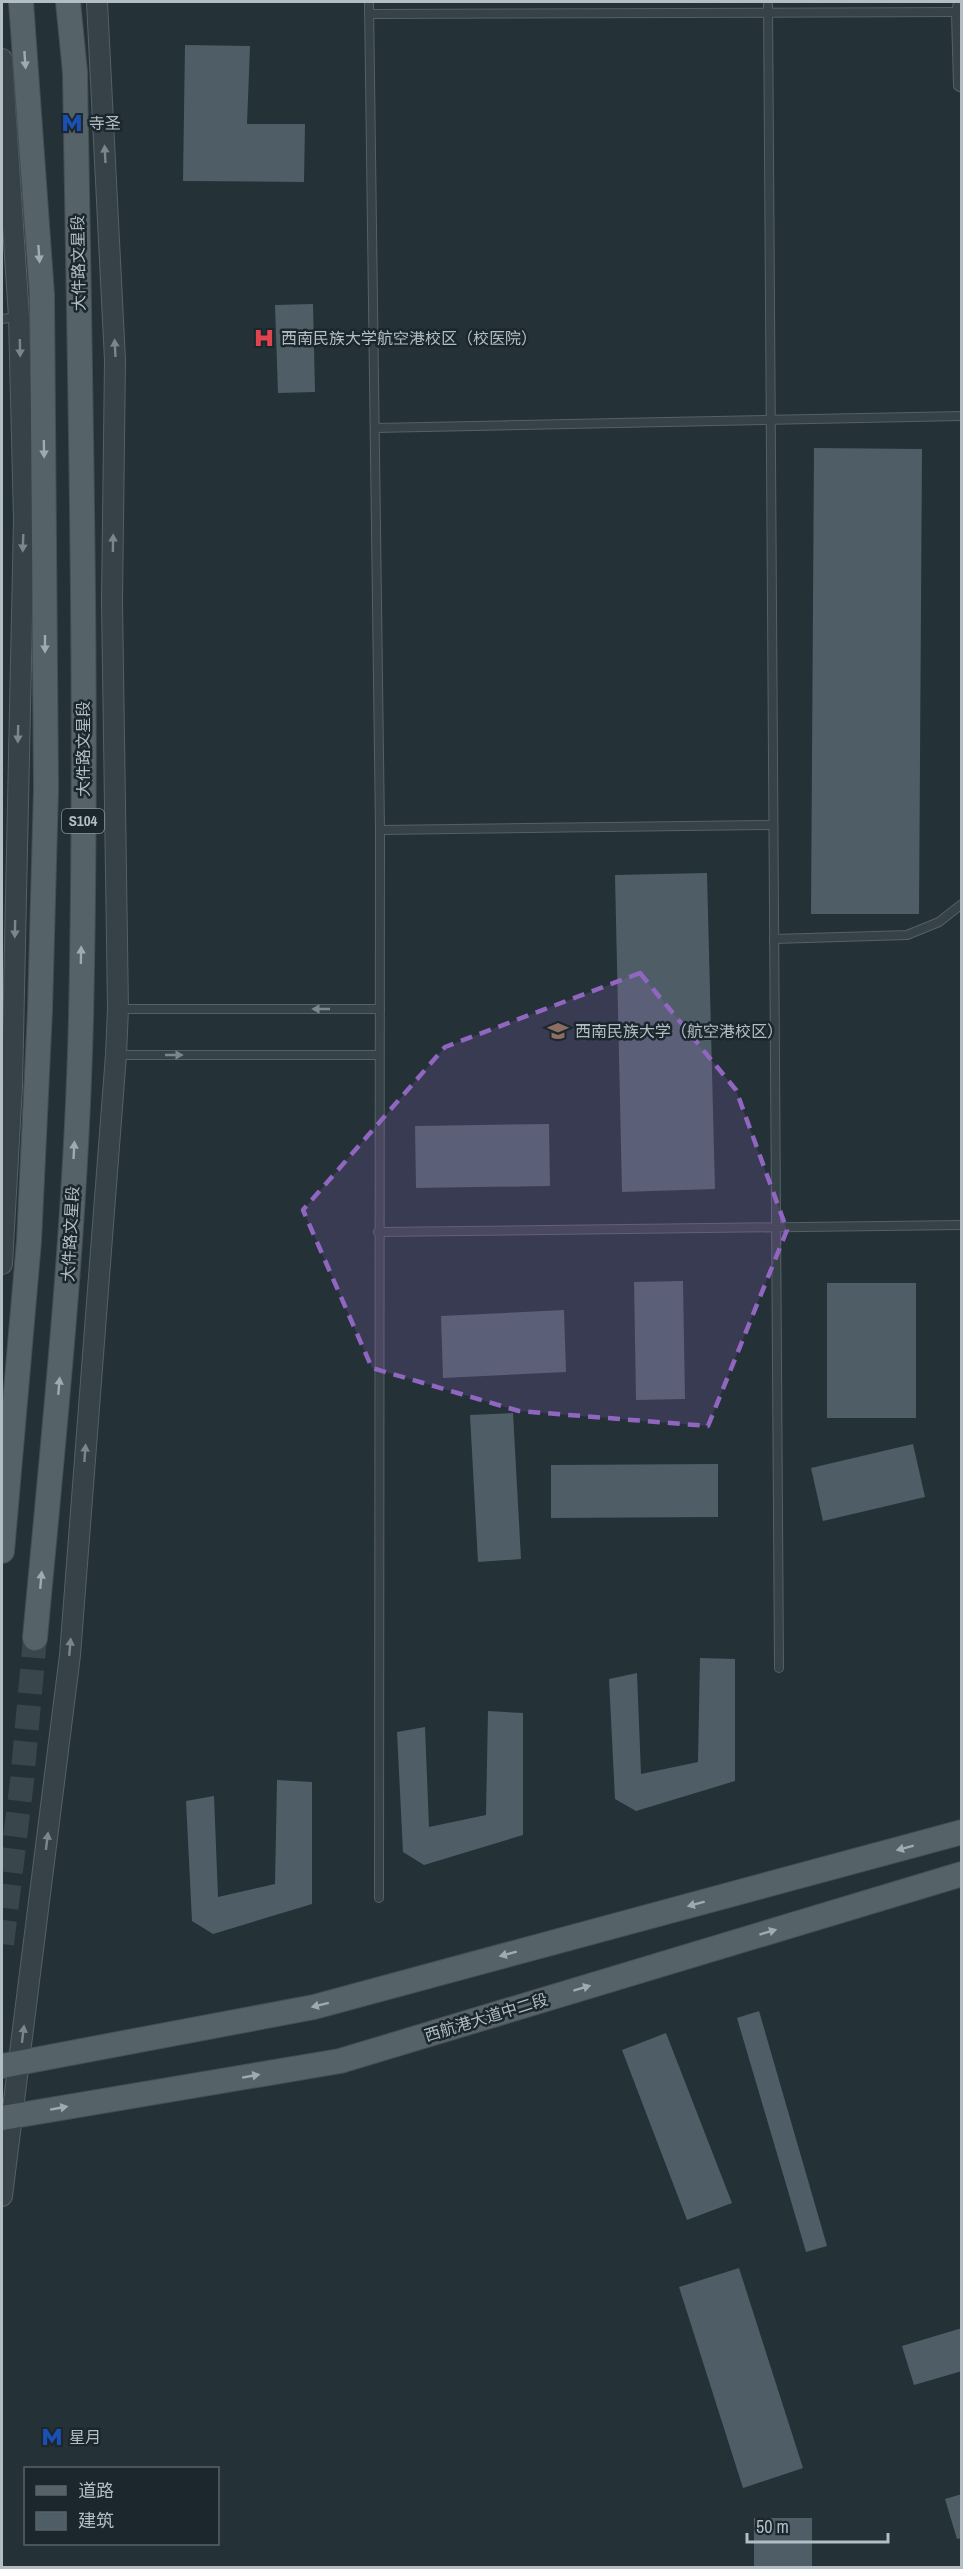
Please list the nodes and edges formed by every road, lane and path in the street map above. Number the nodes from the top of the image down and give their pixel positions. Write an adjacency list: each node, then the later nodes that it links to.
1 (21, 2): 29 (main road, S104, one-way to 29)
2 (68, 2): 30 (main road, 大件路文星段 / S104, one-way to 2)
3 (97, 2): 21 (street, one-way to 3)
4 (369, 2): 9 (lane)
5 (768, 2): 8 (lane)
6 (958, 2): 7 (lane)
7 (959, 12): 8 (lane); 12 (lane)
8 (768, 13): 9 (lane); 15 (lane)
9 (369, 14): 16 (lane)
10 (2, 59): 11 (street)
11 (2, 69): 13 (street)
12 (962, 88)
13 (10, 318): 28 (street, one-way to 28)
14 (962, 416): 15 (lane)
15 (771, 420): 16 (lane); 17 (lane)
16 (375, 428): 18 (lane)
17 (773, 825): 18 (lane); 20 (lane)
18 (380, 830): 22 (lane)
19 (962, 904): 20 (lane)
20 (774, 939): 26 (lane)
21 (117, 1009): 22 (lane, one-way to 21); 23 (street)
22 (380, 1009): 24 (lane)
23 (116, 1055): 24 (lane, one-way to 24); 35 (street, one-way to 23)
24 (379, 1055): 27 (lane)
25 (962, 1225): 26 (lane)
26 (776, 1228): 27 (lane); 31 (lane)
27 (378, 1232): 34 (lane)
28 (2, 1264)
29 (2, 1551)
30 (35, 1638)
31 (779, 1668)
32 (962, 1832): 35 (main road, one-way to 35)
33 (962, 1874): 36 (main road, 西航港大道中二段, one-way to 33)
34 (379, 1898)
35 (11, 2064): 36 (street)
36 (7, 2117): 37 (street)
37 (2, 2196)

